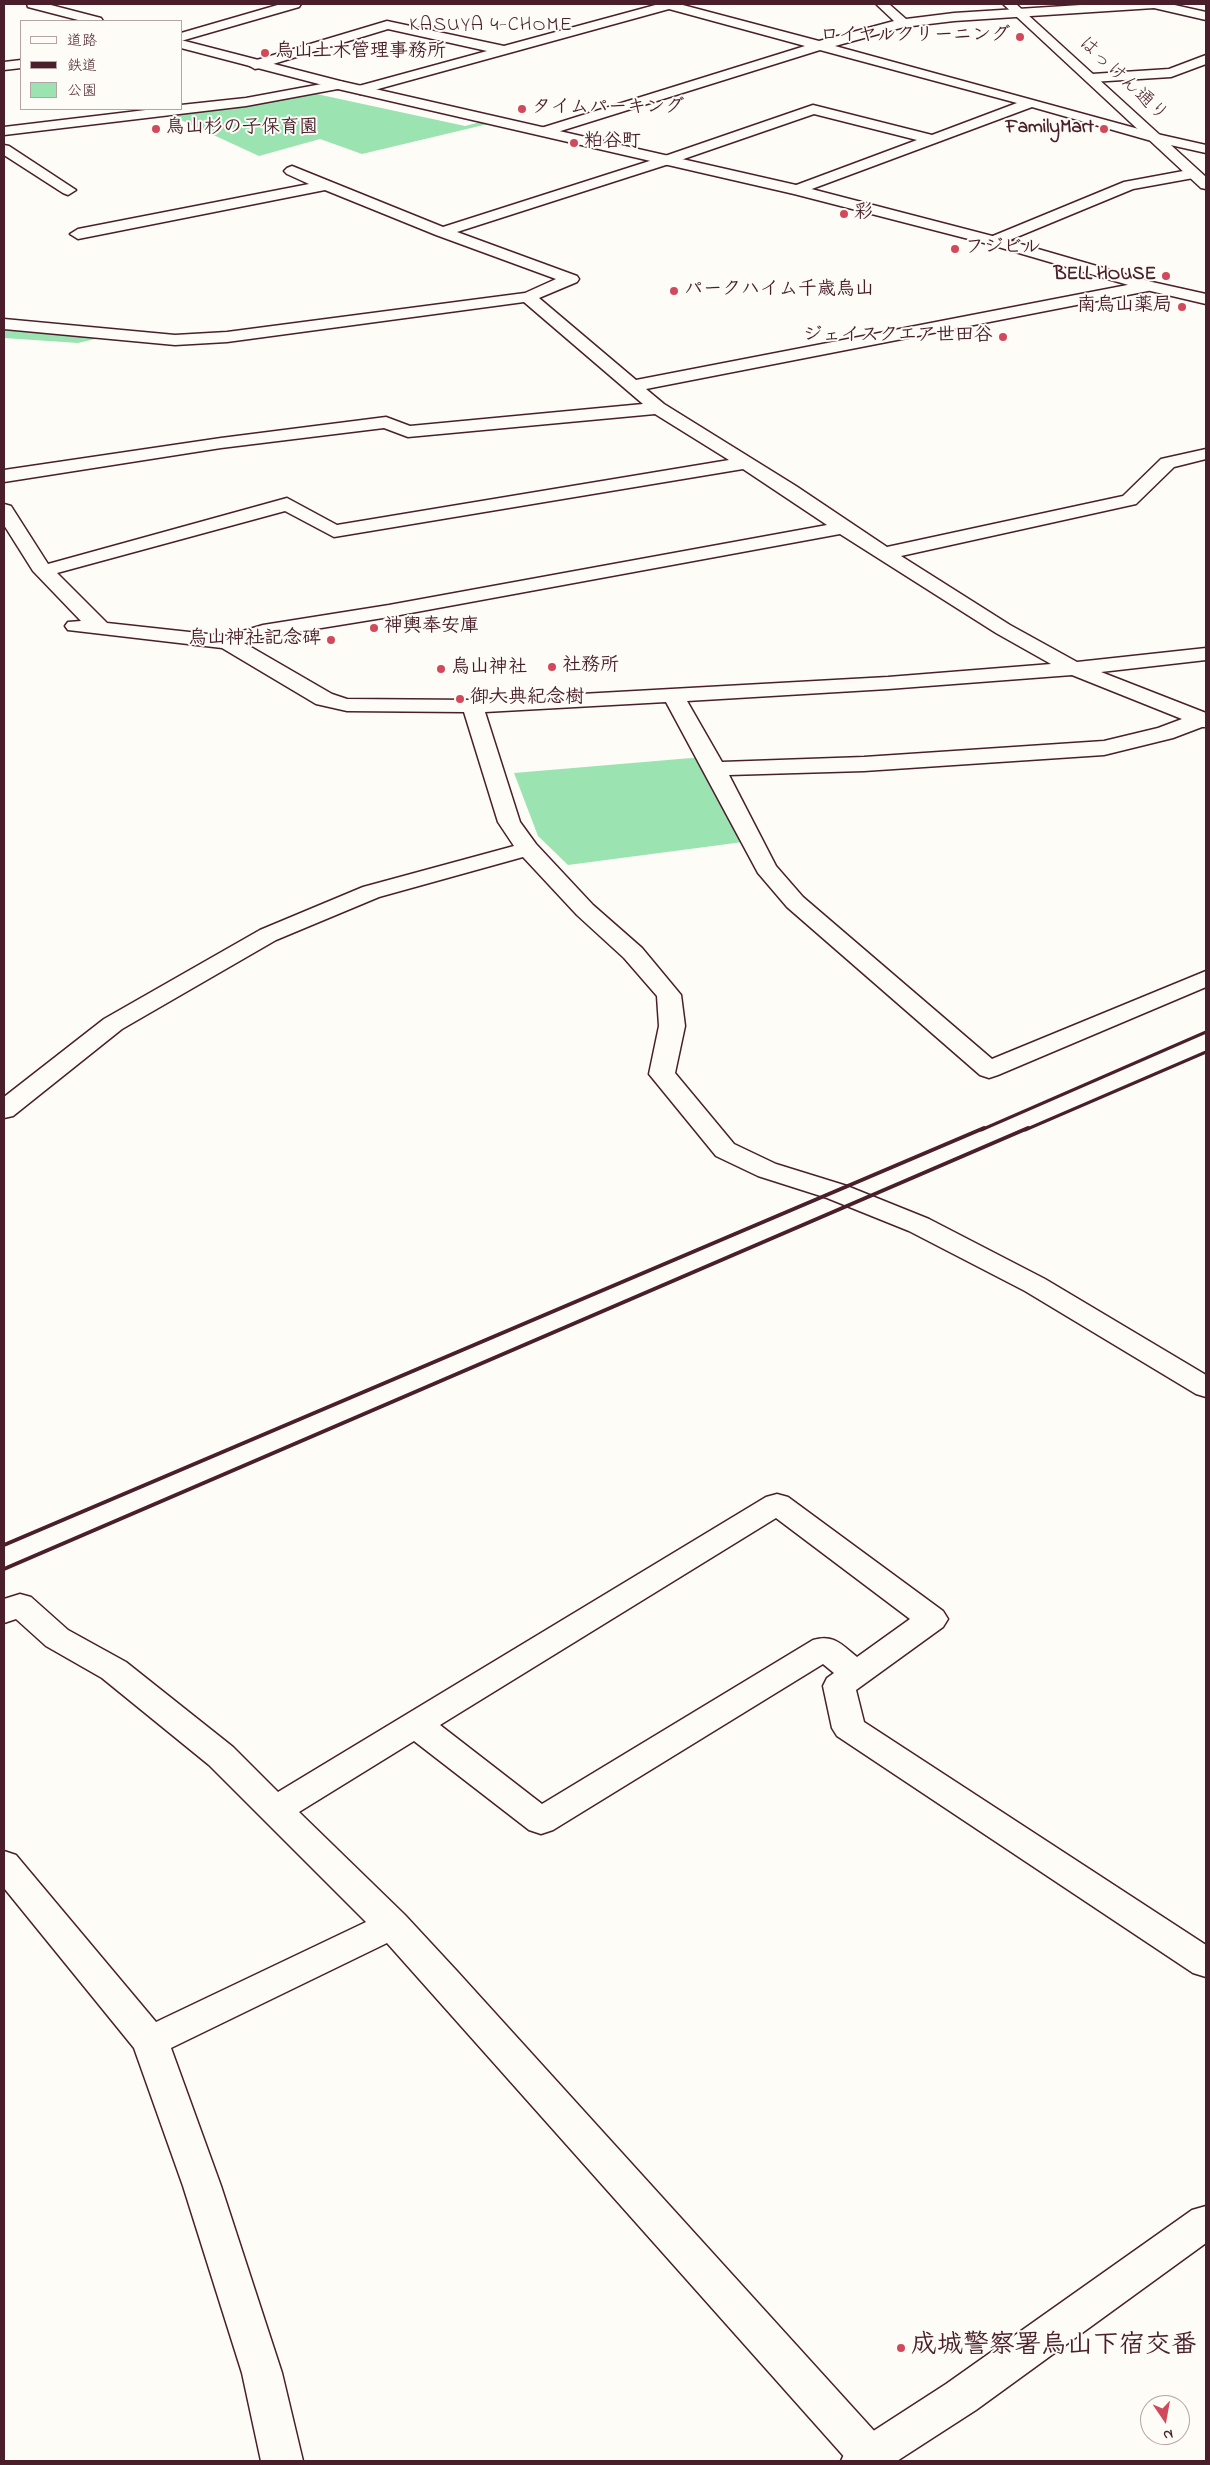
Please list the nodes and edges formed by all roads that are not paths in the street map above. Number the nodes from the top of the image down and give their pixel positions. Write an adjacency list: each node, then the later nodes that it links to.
1 (33, 4): 8 (street)
2 (294, 4): 10 (street)
3 (882, 4): 9 (street)
4 (1155, 4): 6 (street); 7 (street)
5 (669, 5): 11 (street); 12 (street)
6 (1014, 8): 9 (street); 17 (street, はっけん通り)
7 (1206, 16)
8 (92, 20)
9 (903, 23): 11 (street)
10 (182, 43): 15 (street)
11 (818, 46): 20 (street); 22 (street)
12 (506, 51): 15 (street); 19 (street)
13 (1206, 59): 17 (street)
14 (20, 64): 16 (street)
15 (255, 65): 18 (street)
16 (4, 66)
17 (1092, 78): 23 (street, はっけん通り)
18 (338, 85): 19 (street); 21 (street)
19 (360, 90): 22 (street)
20 (1031, 103): 23 (street); 24 (street)
21 (4, 131)
22 (546, 131): 27 (street)
23 (1152, 136): 26 (street); 29 (street, はっけん通り)
24 (931, 139): 27 (street); 33 (street)
25 (4, 149): 32 (street)
26 (1206, 149)
27 (667, 160): 33 (street); 34 (street)
28 (292, 171): 30 (street)
29 (1194, 174): 31 (street, はっけん通り); 36 (street)
30 (325, 185): 34 (street); 35 (street)
31 (1206, 185)
32 (68, 190)
33 (796, 190): 36 (street)
34 (442, 232): 38 (street)
35 (78, 234)
36 (994, 241): 37 (street)
37 (1148, 286): 39 (street); 41 (street)
38 (528, 297): 40 (street); 41 (street)
39 (1206, 299)
40 (4, 324)
41 (632, 386): 42 (street)
42 (658, 408): 44 (street); 45 (street)
43 (1206, 454): 48 (street)
44 (746, 463): 47 (street); 49 (street)
45 (4, 476)
46 (4, 510): 49 (street)
47 (843, 528): 48 (street); 52 (street)
48 (884, 554): 54 (street)
49 (43, 571): 51 (street)
50 (75, 626): 51 (street)
51 (101, 629): 52 (street)
52 (227, 642): 56 (street)
53 (1206, 654): 54 (street)
54 (1074, 669): 55 (street); 57 (street)
55 (673, 695): 56 (street); 58 (street)
56 (473, 706): 59 (street)
57 (1205, 720): 58 (street)
58 (715, 769): 60 (street)
59 (528, 849): 61 (street); 62 (street)
60 (1206, 978)
61 (4, 1110)
62 (1206, 1388)
63 (4, 1612): 66 (street)
64 (857, 1674): 65 (street); 65 (street); 69 (street)
65 (415, 1724): 66 (street)
66 (277, 1809): 68 (street)
67 (4, 1864): 70 (street)
68 (392, 1924): 70 (street); 72 (street)
69 (1206, 1963)
70 (150, 2041): 73 (street)
71 (1206, 2222): 72 (street)
72 (866, 2459)
73 (282, 2461)

